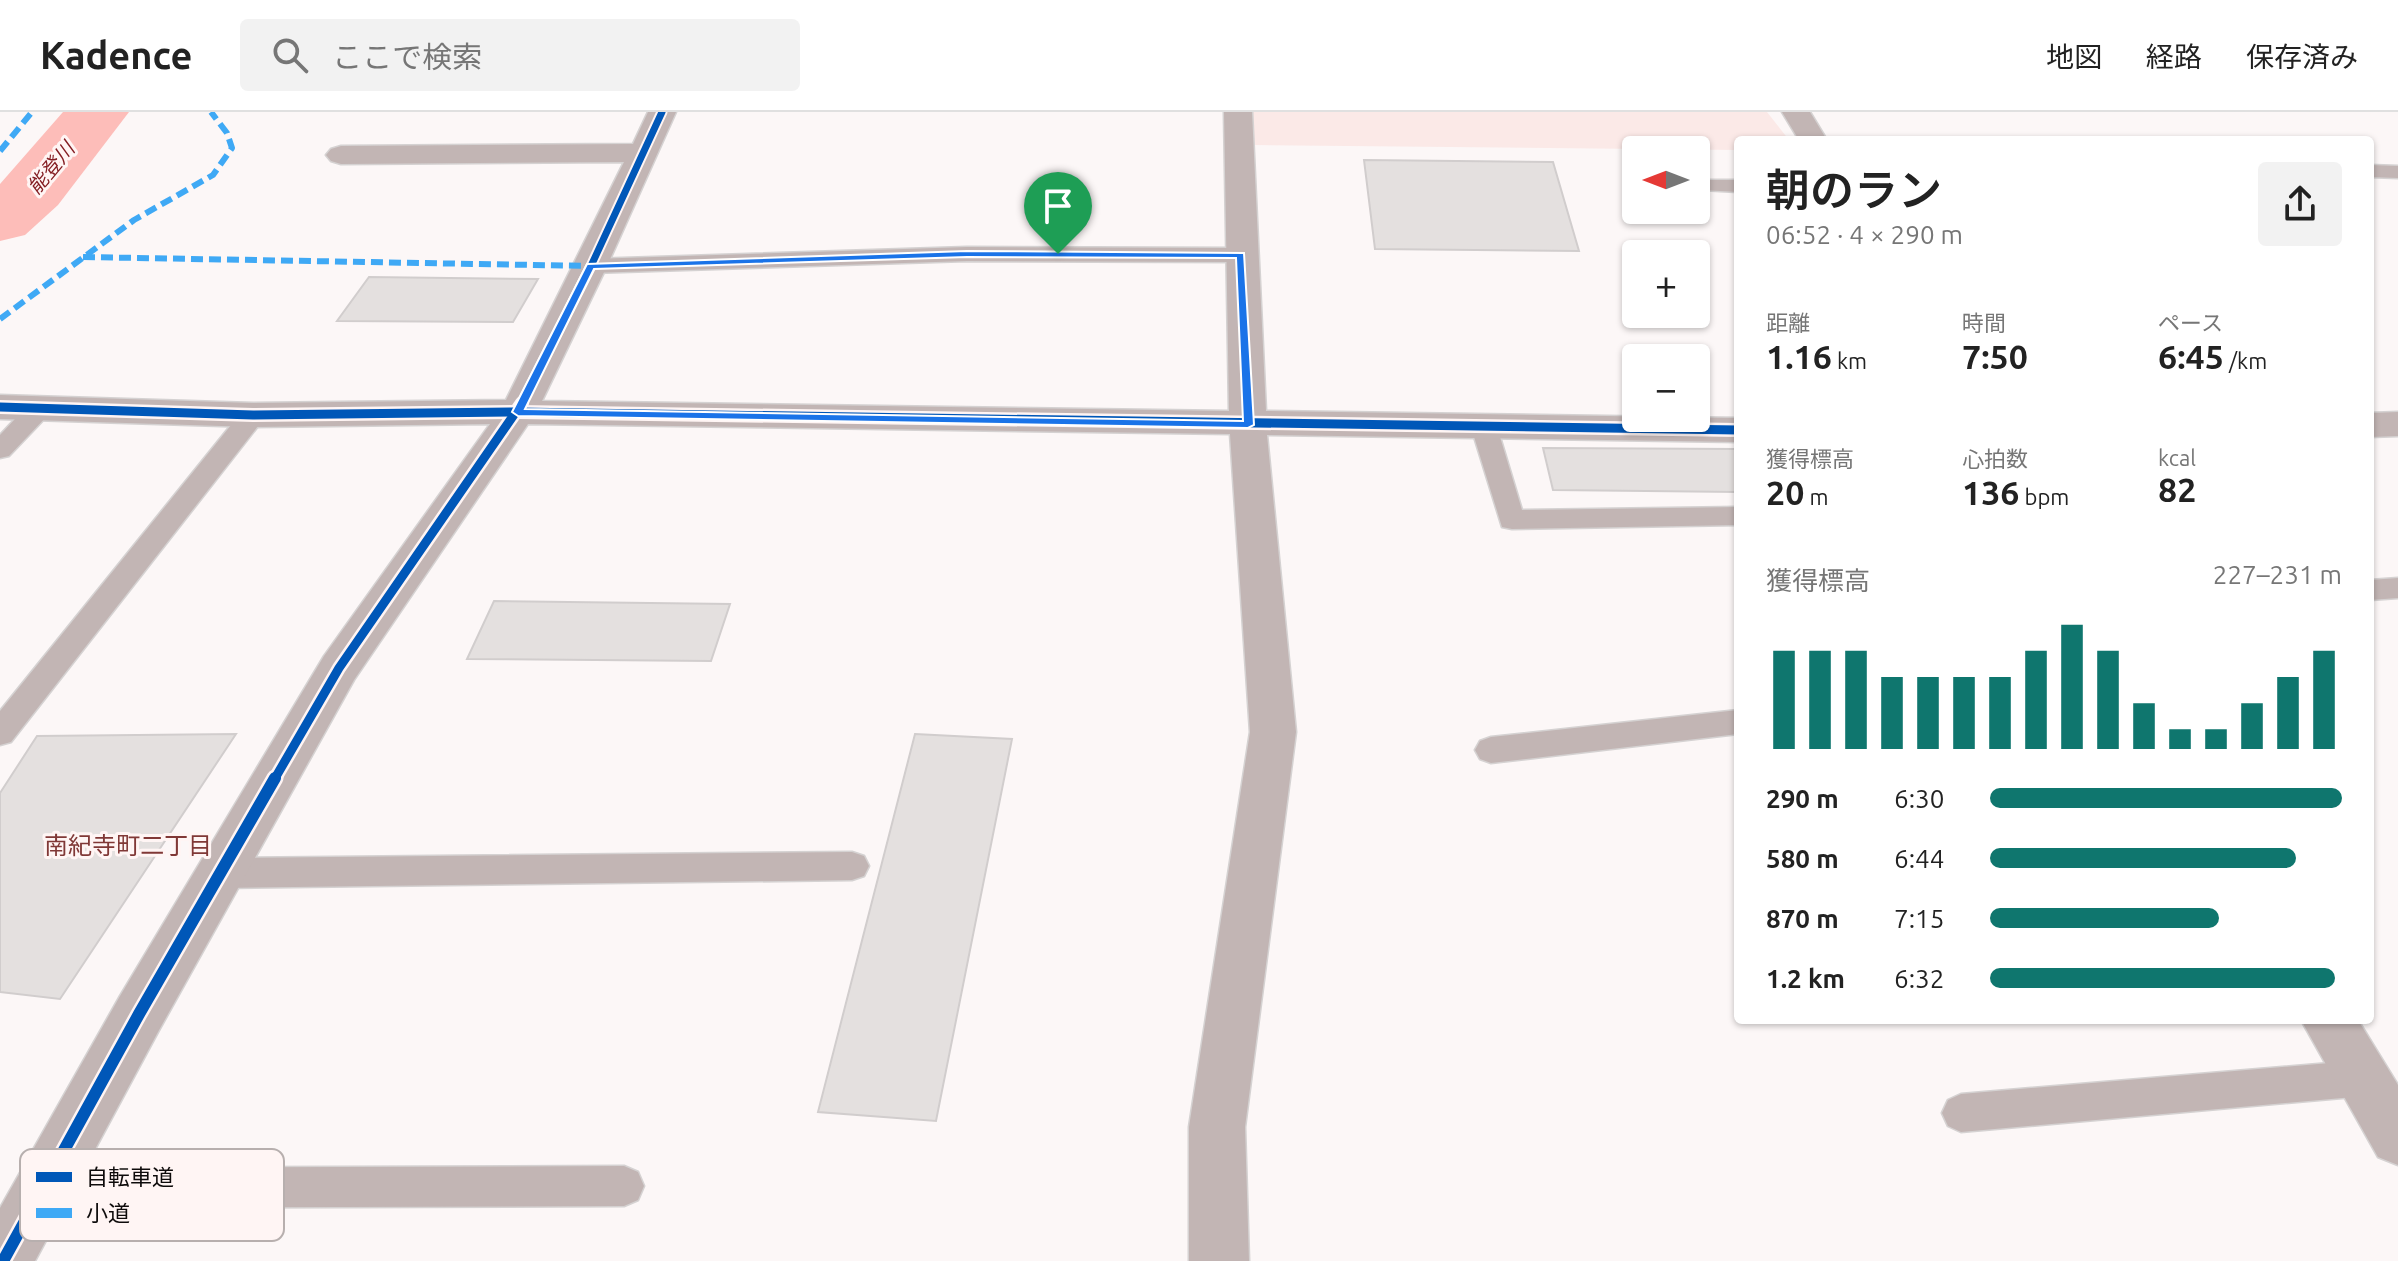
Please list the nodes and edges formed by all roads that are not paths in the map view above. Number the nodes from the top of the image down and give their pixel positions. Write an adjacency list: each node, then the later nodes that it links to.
1 (662, 112): 5 (street)
2 (1238, 112): 11 (street)
3 (1796, 112): 4 (street)
4 (1811, 136)
5 (643, 153): 6 (street); 12 (street)
6 (341, 155)
7 (2374, 171): 8 (lane)
8 (2398, 172)
9 (1710, 186): 10 (lane)
10 (1734, 186)
11 (1241, 255): 12 (lane); 18 (street)
12 (591, 266): 15 (street)
13 (0, 407): 14 (street)
14 (40, 408): 16 (street); 22 (lane)
15 (518, 412): 16 (street); 18 (street); 30 (street)
16 (253, 415): 27 (lane)
17 (2398, 424): 19 (street)
18 (1248, 425): 20 (street); 38 (street)
19 (2374, 425)
20 (1484, 427): 21 (street); 23 (lane)
21 (1734, 430)
22 (0, 450)
23 (1734, 516)
24 (2398, 588): 25 (lane)
25 (2374, 590)
26 (1734, 722): 28 (lane)
27 (0, 733)
28 (1491, 750)
29 (852, 866): 30 (lane)
30 (221, 873): 35 (street)
31 (2331, 1024): 32 (street)
32 (2365, 1078): 33 (lane); 34 (street)
33 (1961, 1113)
34 (2398, 1137)
35 (65, 1149)
36 (624, 1186): 37 (lane)
37 (284, 1187)
38 (1219, 1261)

